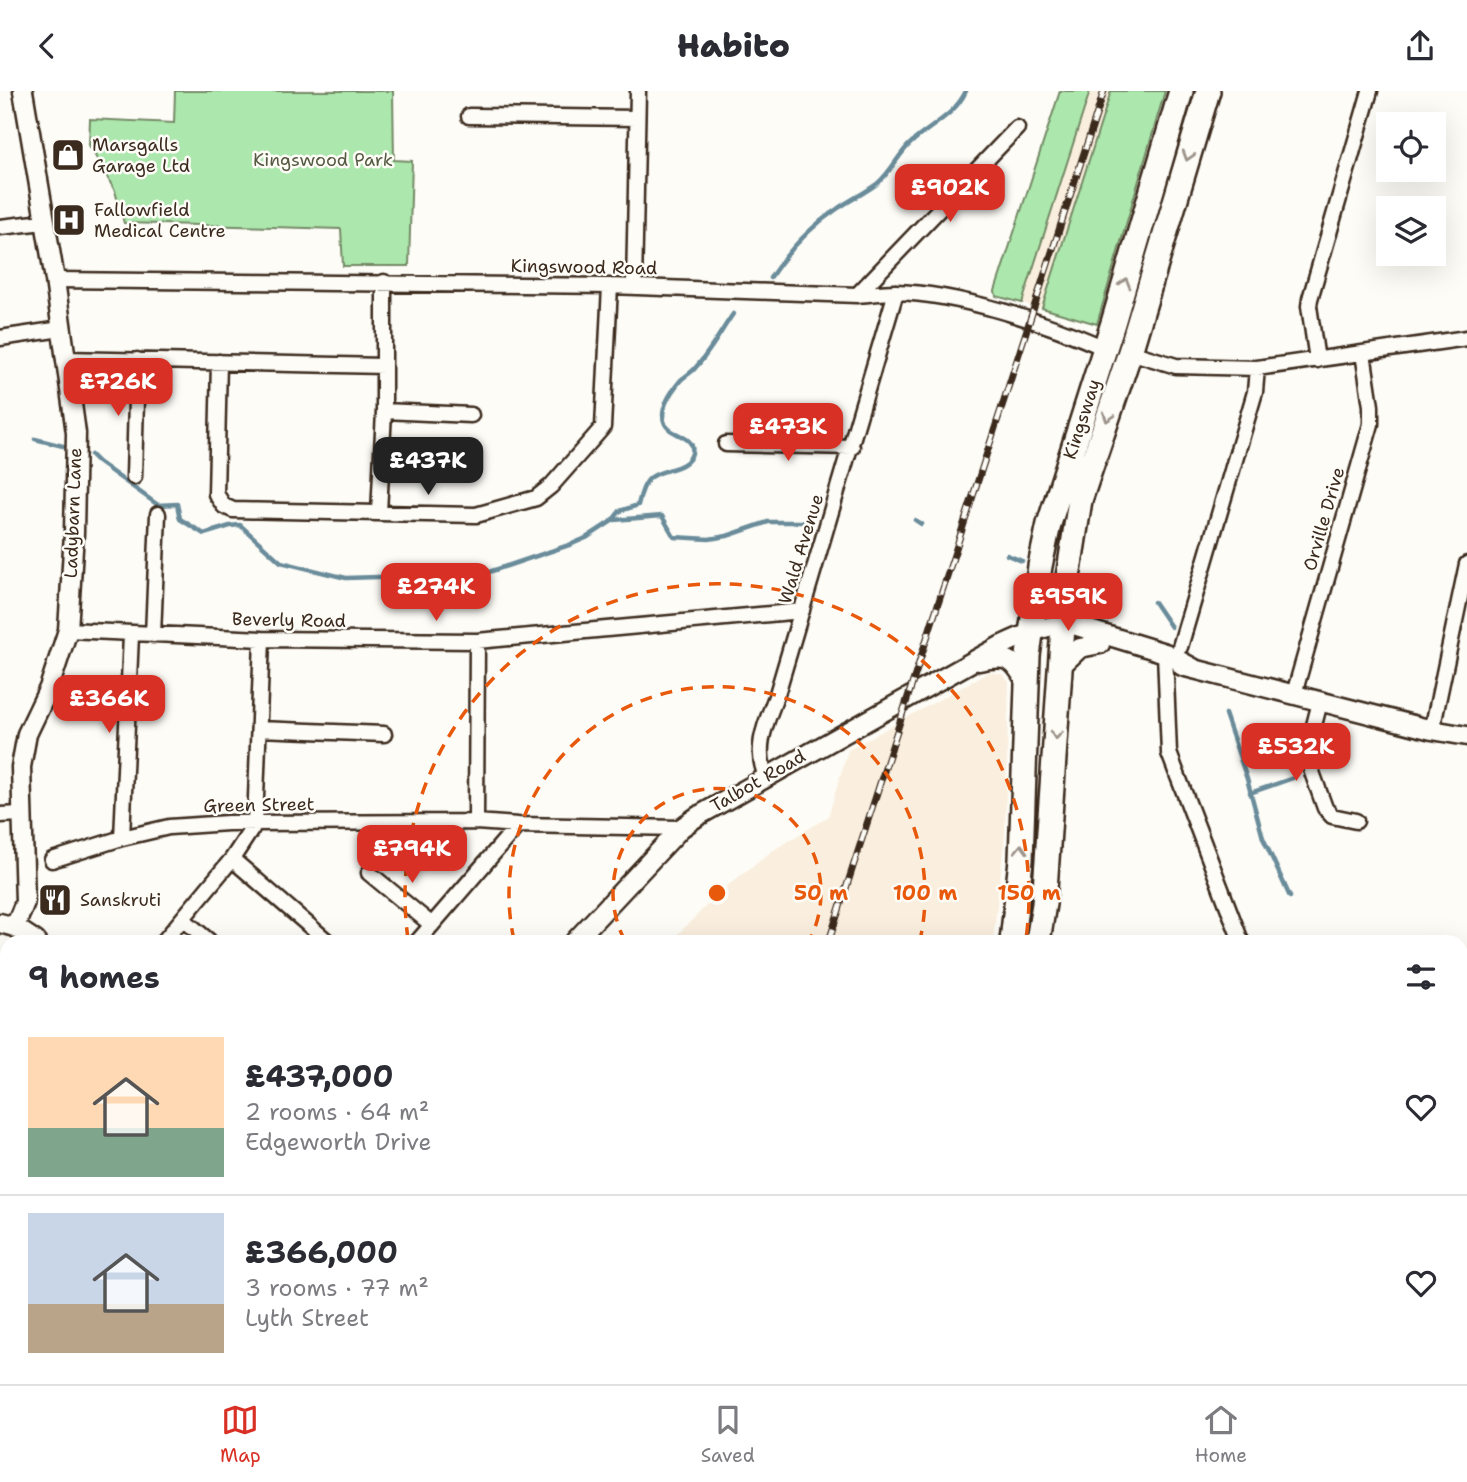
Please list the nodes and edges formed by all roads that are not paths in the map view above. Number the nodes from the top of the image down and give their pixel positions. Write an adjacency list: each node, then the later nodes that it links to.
1 (23, 91): 9 (street, Ladybarn Lane)
2 (638, 91): 7 (street)
3 (1181, 91): 20 (highway, Kingsway, one-way to 3)
4 (1208, 91): 21 (highway, Kingsway, one-way to 21)
5 (1370, 91): 25 (street)
6 (469, 116): 7 (street)
7 (637, 118): 14 (street)
8 (1017, 128): 16 (street)
9 (44, 222): 10 (street); 11 (street, Ladybarn Lane)
10 (0, 227)
11 (55, 280): 12 (street, Kingswood Road); 17 (street, Ladybarn Lane)
12 (384, 282): 13 (street, Kingswood Road); 27 (street)
13 (610, 286): 14 (street, Kingswood Road); 34 (street)
14 (634, 287): 16 (street, Kingswood Road)
15 (896, 292): 16 (street, Kingswood Road); 20 (street, Kingswood Road); 32 (street, Wald Avenue)
16 (858, 295)
17 (61, 329): 18 (street); 23 (street, Ladybarn Lane)
18 (0, 338)
19 (1467, 338): 22 (street)
20 (1105, 348): 39 (highway, Kingsway)
21 (1130, 352): 28 (street); 39 (highway, Kingsway, one-way to 39)
22 (1363, 353): 25 (street); 49 (street, Orville Drive)
23 (64, 359): 24 (street); 38 (street, Ladybarn Lane)
24 (137, 360): 26 (street); 33 (street)
25 (1317, 360): 28 (street)
26 (219, 362): 27 (street); 34 (street)
27 (384, 366): 29 (street)
28 (1257, 368): 45 (street)
29 (384, 411): 30 (street); 34 (street)
30 (471, 415)
31 (726, 444): 32 (street)
32 (852, 447): 37 (street, Wald Avenue)
33 (134, 477)
34 (379, 513)
35 (158, 514): 41 (street)
36 (1467, 564): 52 (street)
37 (802, 611): 43 (street, Beverly Road); 56 (street, Wald Avenue)
38 (68, 630): 40 (street, Beverly Road); 57 (street, Ladybarn Lane)
39 (1050, 630): 44 (street); 45 (street); 46 (street, Talbot Road); 47 (highway, Kingsway); 48 (highway, Kingsway); 55 (highway, Kingsway)
40 (131, 635): 41 (street, Beverly Road); 64 (street)
41 (153, 635): 42 (street, Beverly Road)
42 (262, 639): 43 (street, Beverly Road); 51 (street)
43 (477, 641): 60 (street)
44 (1100, 644): 45 (street); 47 (street)
45 (1170, 654): 49 (street); 79 (street)
46 (973, 663): 48 (street, Talbot Road); 56 (street, Talbot Road)
47 (1060, 666): 78 (highway, Kingsway, one-way to 78)
48 (1026, 682): 55 (highway, Kingsway)
49 (1294, 694): 50 (street)
50 (1320, 702): 52 (street); 59 (street)
51 (259, 729): 53 (street); 61 (street)
52 (1433, 730): 54 (street)
53 (384, 734)
54 (1467, 736)
55 (1025, 754): 77 (highway, Kingsway, one-way to 55)
56 (766, 776): 63 (street, Talbot Road)
57 (22, 814): 58 (street); 69 (street, Ladybarn Lane)
58 (0, 815)
59 (1356, 821)
60 (476, 822): 61 (street, Green Street); 62 (street, Green Street)
61 (255, 824): 64 (street, Green Street); 65 (street)
62 (518, 825): 63 (street, Green Street); 70 (street)
63 (681, 828): 76 (street, Talbot Road)
64 (122, 838): 66 (street, Green Street)
65 (232, 859): 68 (street); 74 (street)
66 (52, 860)
67 (369, 873): 70 (street)
68 (183, 919): 72 (street); 73 (street)
69 (7, 925): 71 (street)
70 (432, 925): 75 (street)
71 (25, 935)
72 (169, 935)
73 (202, 935)
74 (320, 935)
75 (423, 935)
76 (581, 935)
77 (1013, 935)
78 (1039, 935)
79 (1239, 935)

